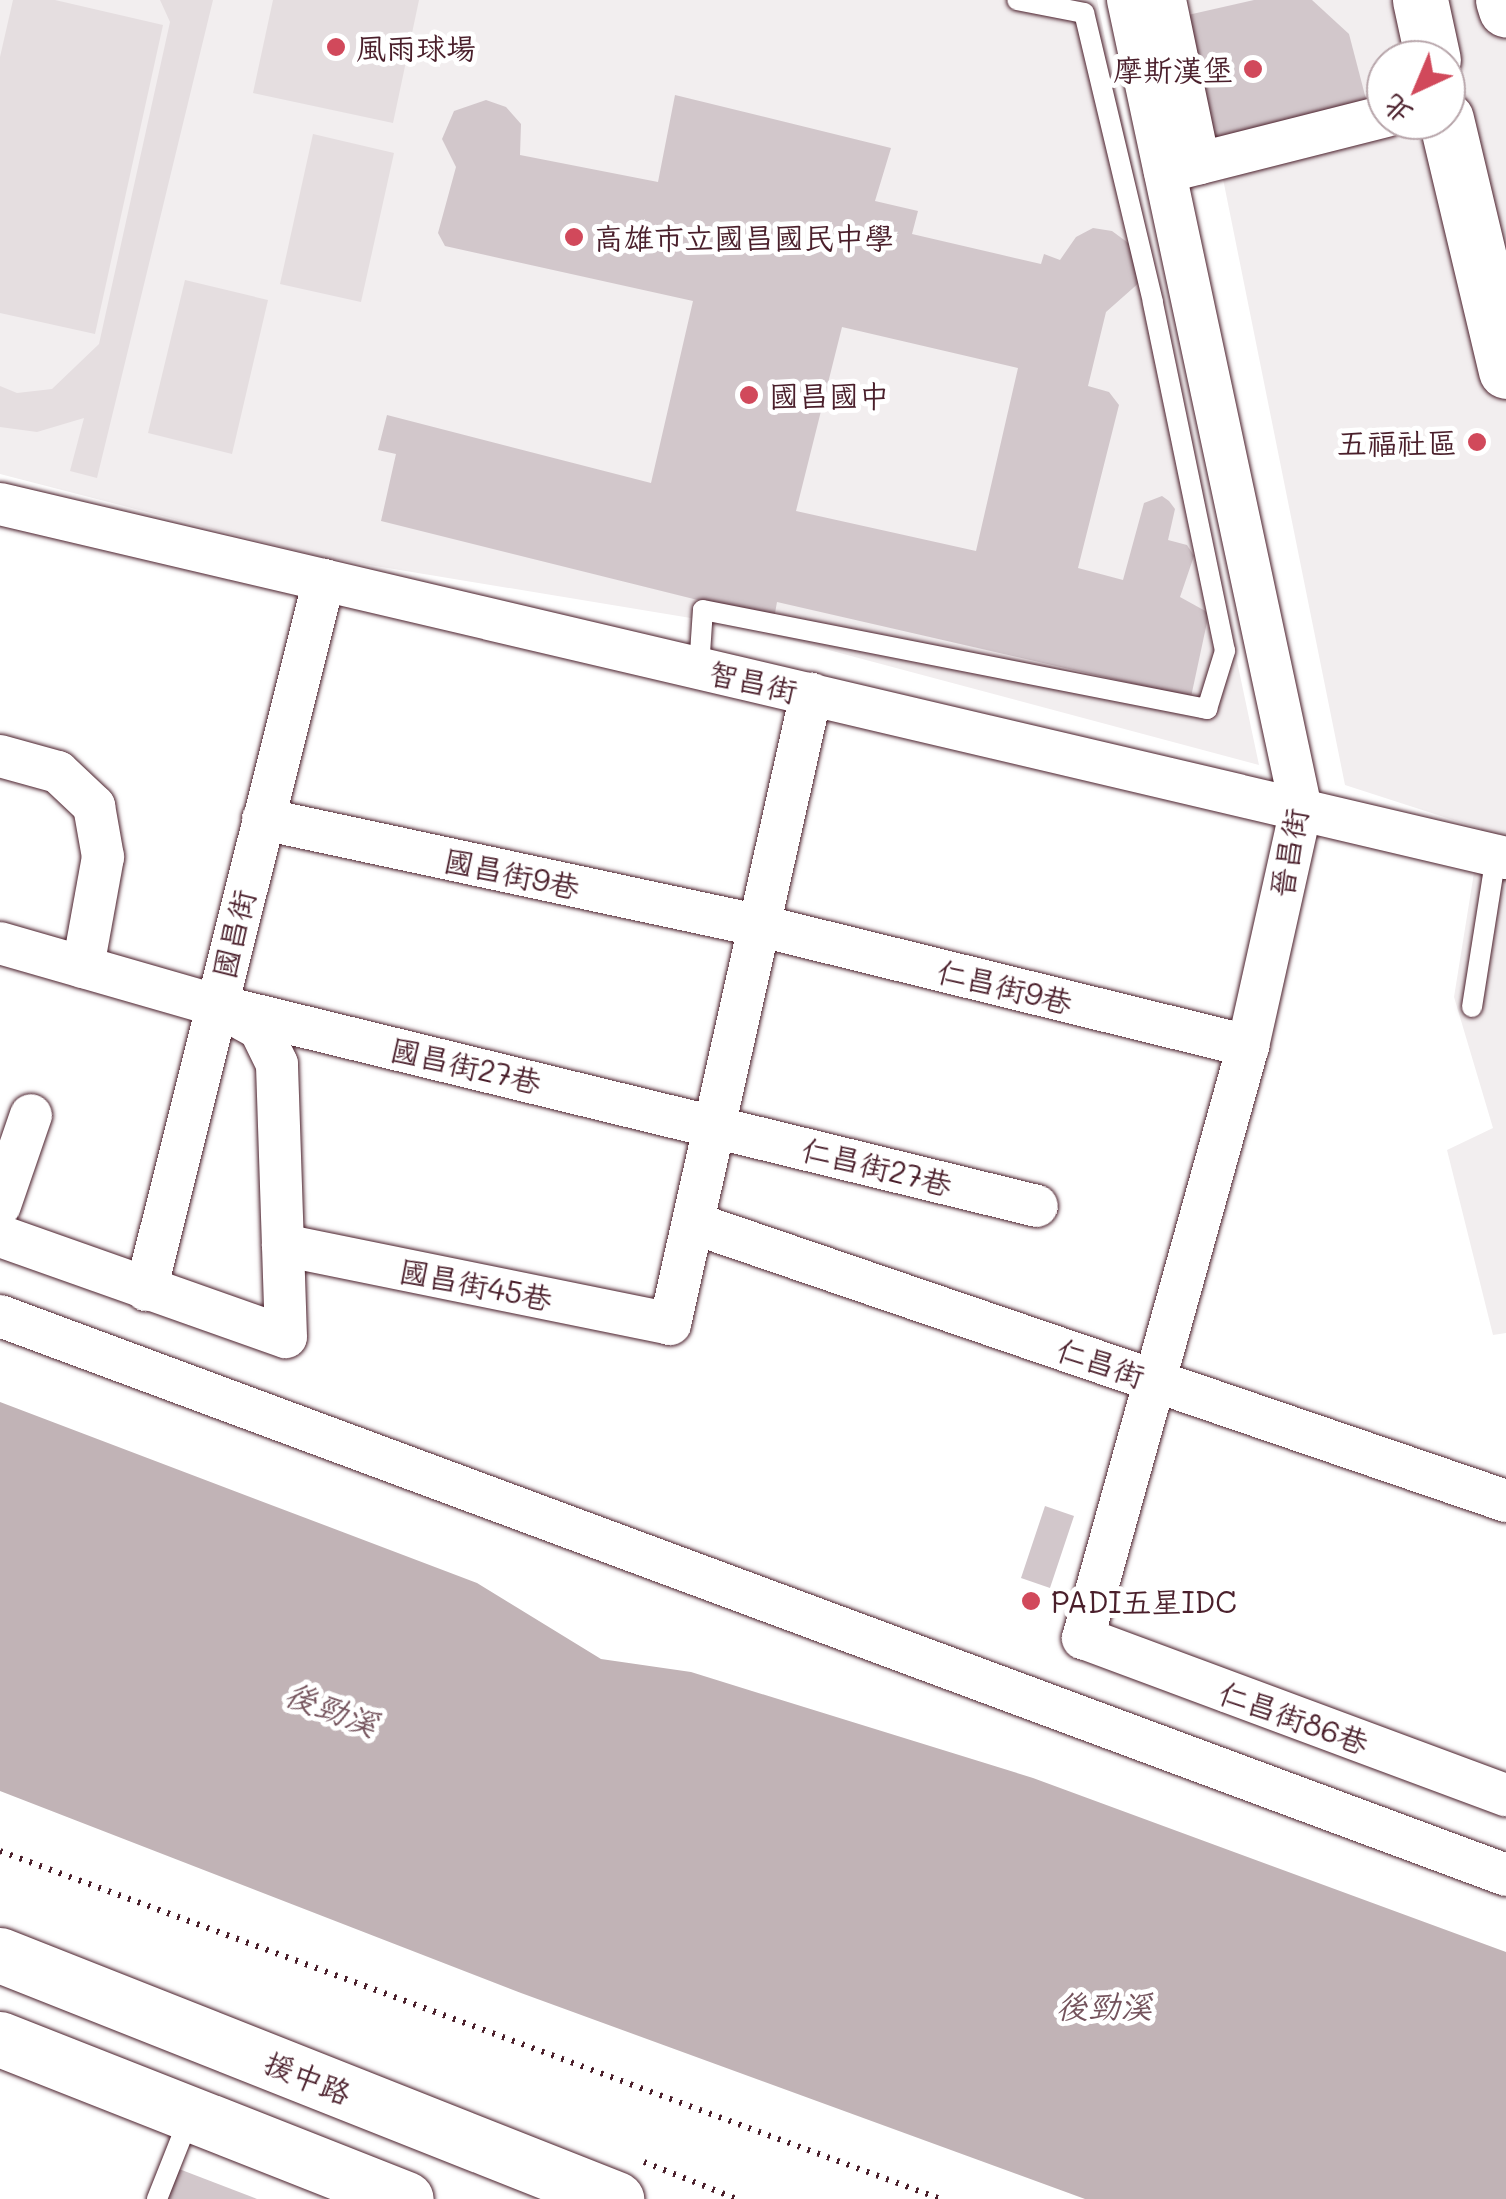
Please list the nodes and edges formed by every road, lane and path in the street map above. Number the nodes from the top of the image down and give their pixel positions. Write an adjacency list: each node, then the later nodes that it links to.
1 (1017, 0): 14 (lane)
2 (1128, 0): 10 (street, 晉昌街)
3 (1165, 0): 10 (street)
4 (1420, 0): 7 (street)
5 (1504, 0): 6 (street)
6 (1506, 10)
7 (1429, 40)
8 (1366, 121): 10 (street)
9 (1451, 140): 11 (street)
10 (1182, 167): 17 (street, 晉昌街)
11 (1506, 372)
12 (0, 504): 13 (street, 智昌街)
13 (324, 580): 14 (street, 智昌街); 18 (street, 國昌街)
14 (699, 668): 15 (street, 智昌街)
15 (811, 694): 17 (street, 智昌街); 20 (street)
16 (0, 756): 22 (street)
17 (1301, 809): 19 (street, 智昌街); 25 (street, 晉昌街)
18 (263, 819): 20 (street, 國昌街9巷); 23 (street, 國昌街)
19 (1501, 857): 24 (lane)
20 (761, 926): 25 (street, 仁昌街9巷); 27 (street)
21 (0, 943): 22 (street)
22 (83, 967): 23 (street)
23 (215, 1005): 27 (street, 國昌街27巷); 32 (street); 33 (street, 國昌街)
24 (1472, 1007)
25 (1248, 1046): 35 (street, 晉昌街)
26 (31, 1114): 28 (street)
27 (718, 1125): 29 (street, 仁昌街27巷); 30 (street)
28 (0, 1204)
29 (1037, 1206)
30 (696, 1224): 32 (street, 國昌街45巷); 35 (street, 仁昌街)
31 (0, 1236): 33 (street)
32 (283, 1245): 33 (street)
33 (146, 1290)
34 (0, 1316): 40 (street)
35 (1155, 1381): 36 (street, 仁昌街); 37 (street, 晉昌街)
36 (1506, 1501)
37 (1083, 1638): 38 (street, 仁昌街86巷)
38 (1506, 1795)
39 (0, 1851): 47 (path)
40 (1506, 1875)
41 (0, 1956): 46 (street, 援中路)
42 (0, 2039): 43 (street)
43 (190, 2114): 44 (lane); 45 (street)
44 (157, 2199)
45 (406, 2199)
46 (616, 2199)
47 (941, 2199)

